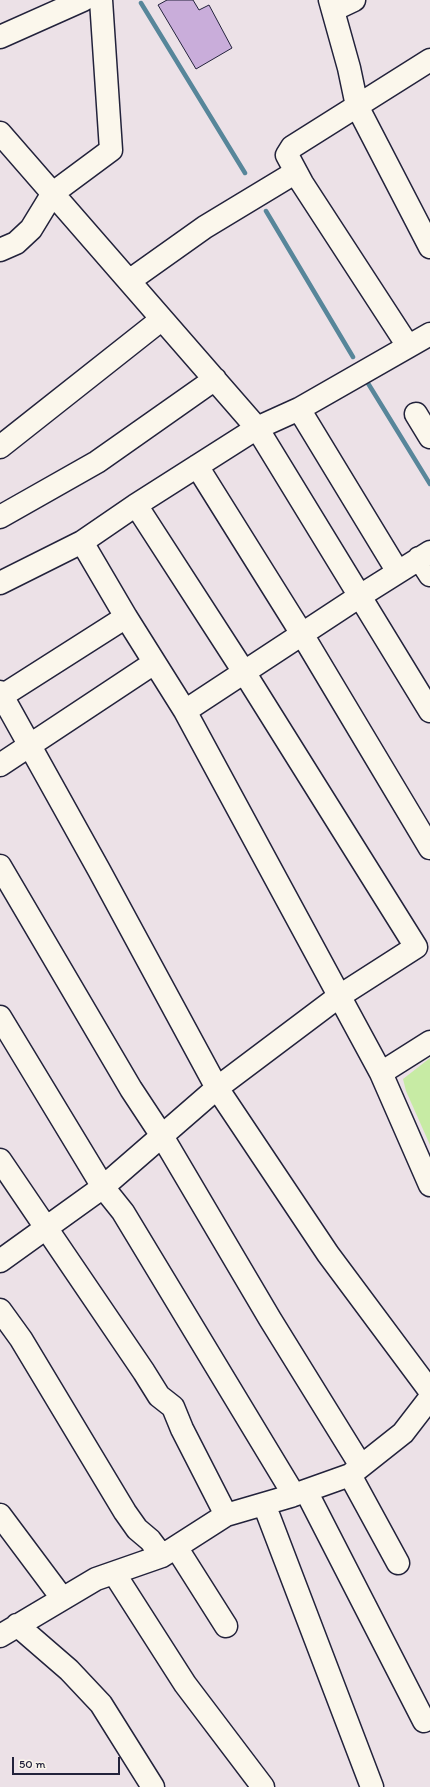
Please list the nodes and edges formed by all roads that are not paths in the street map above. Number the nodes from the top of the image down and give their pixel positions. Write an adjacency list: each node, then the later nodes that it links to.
1 (83, 0): 5 (street)
2 (101, 0): 10 (street)
3 (354, 0): 4 (street)
4 (332, 5): 7 (street)
5 (0, 37)
6 (430, 60): 7 (street)
7 (357, 106): 9 (street); 11 (street)
8 (0, 133): 10 (street)
9 (296, 172): 14 (street); 17 (street)
10 (53, 193): 13 (street); 14 (street)
11 (424, 225): 12 (street)
12 (430, 248)
13 (0, 250)
14 (129, 281): 15 (street)
15 (162, 319): 18 (street); 23 (street)
16 (430, 334): 17 (street)
17 (408, 346): 19 (street)
18 (215, 379): 21 (street); 26 (street)
19 (299, 408): 21 (street); 29 (street)
20 (416, 414): 22 (street)
21 (258, 428): 24 (street); 31 (street)
22 (430, 437)
23 (0, 446)
24 (197, 466): 25 (street); 33 (street)
25 (136, 505): 27 (street); 35 (street)
26 (0, 517)
27 (82, 542): 30 (street); 32 (street)
28 (426, 562): 29 (street)
29 (398, 572): 31 (street)
30 (0, 583)
31 (360, 596): 33 (street); 37 (street)
32 (126, 617): 34 (street); 36 (street)
33 (302, 634): 35 (street); 41 (street)
34 (154, 663): 38 (street); 39 (street)
35 (244, 672): 38 (street); 43 (street)
36 (1, 694): 39 (street)
37 (430, 710)
38 (185, 712): 43 (street)
39 (29, 745): 40 (street); 47 (street)
40 (0, 765)
41 (430, 848)
42 (0, 866): 48 (street)
43 (338, 997): 46 (street); 47 (street)
44 (0, 1017): 51 (street)
45 (430, 1042): 46 (street)
46 (381, 1073): 50 (street)
47 (217, 1088): 48 (street); 55 (street)
48 (162, 1136): 51 (street); 57 (street)
49 (0, 1160): 52 (street)
50 (430, 1185)
51 (103, 1187): 52 (street); 58 (street)
52 (47, 1227): 53 (street); 61 (street)
53 (0, 1261)
54 (0, 1310): 62 (street)
55 (430, 1391)
56 (430, 1398): 57 (street)
57 (356, 1471): 58 (street); 63 (street)
58 (298, 1493): 59 (street); 68 (street)
59 (264, 1504): 61 (street); 71 (street)
60 (0, 1515): 65 (street)
61 (226, 1515): 62 (street)
62 (169, 1552): 64 (street); 66 (street)
63 (398, 1563)
64 (114, 1573): 65 (street); 70 (street)
65 (62, 1598): 67 (street)
66 (226, 1626)
67 (8, 1630): 69 (street)
68 (424, 1721)
69 (153, 1787)
70 (263, 1787)
71 (372, 1787)

